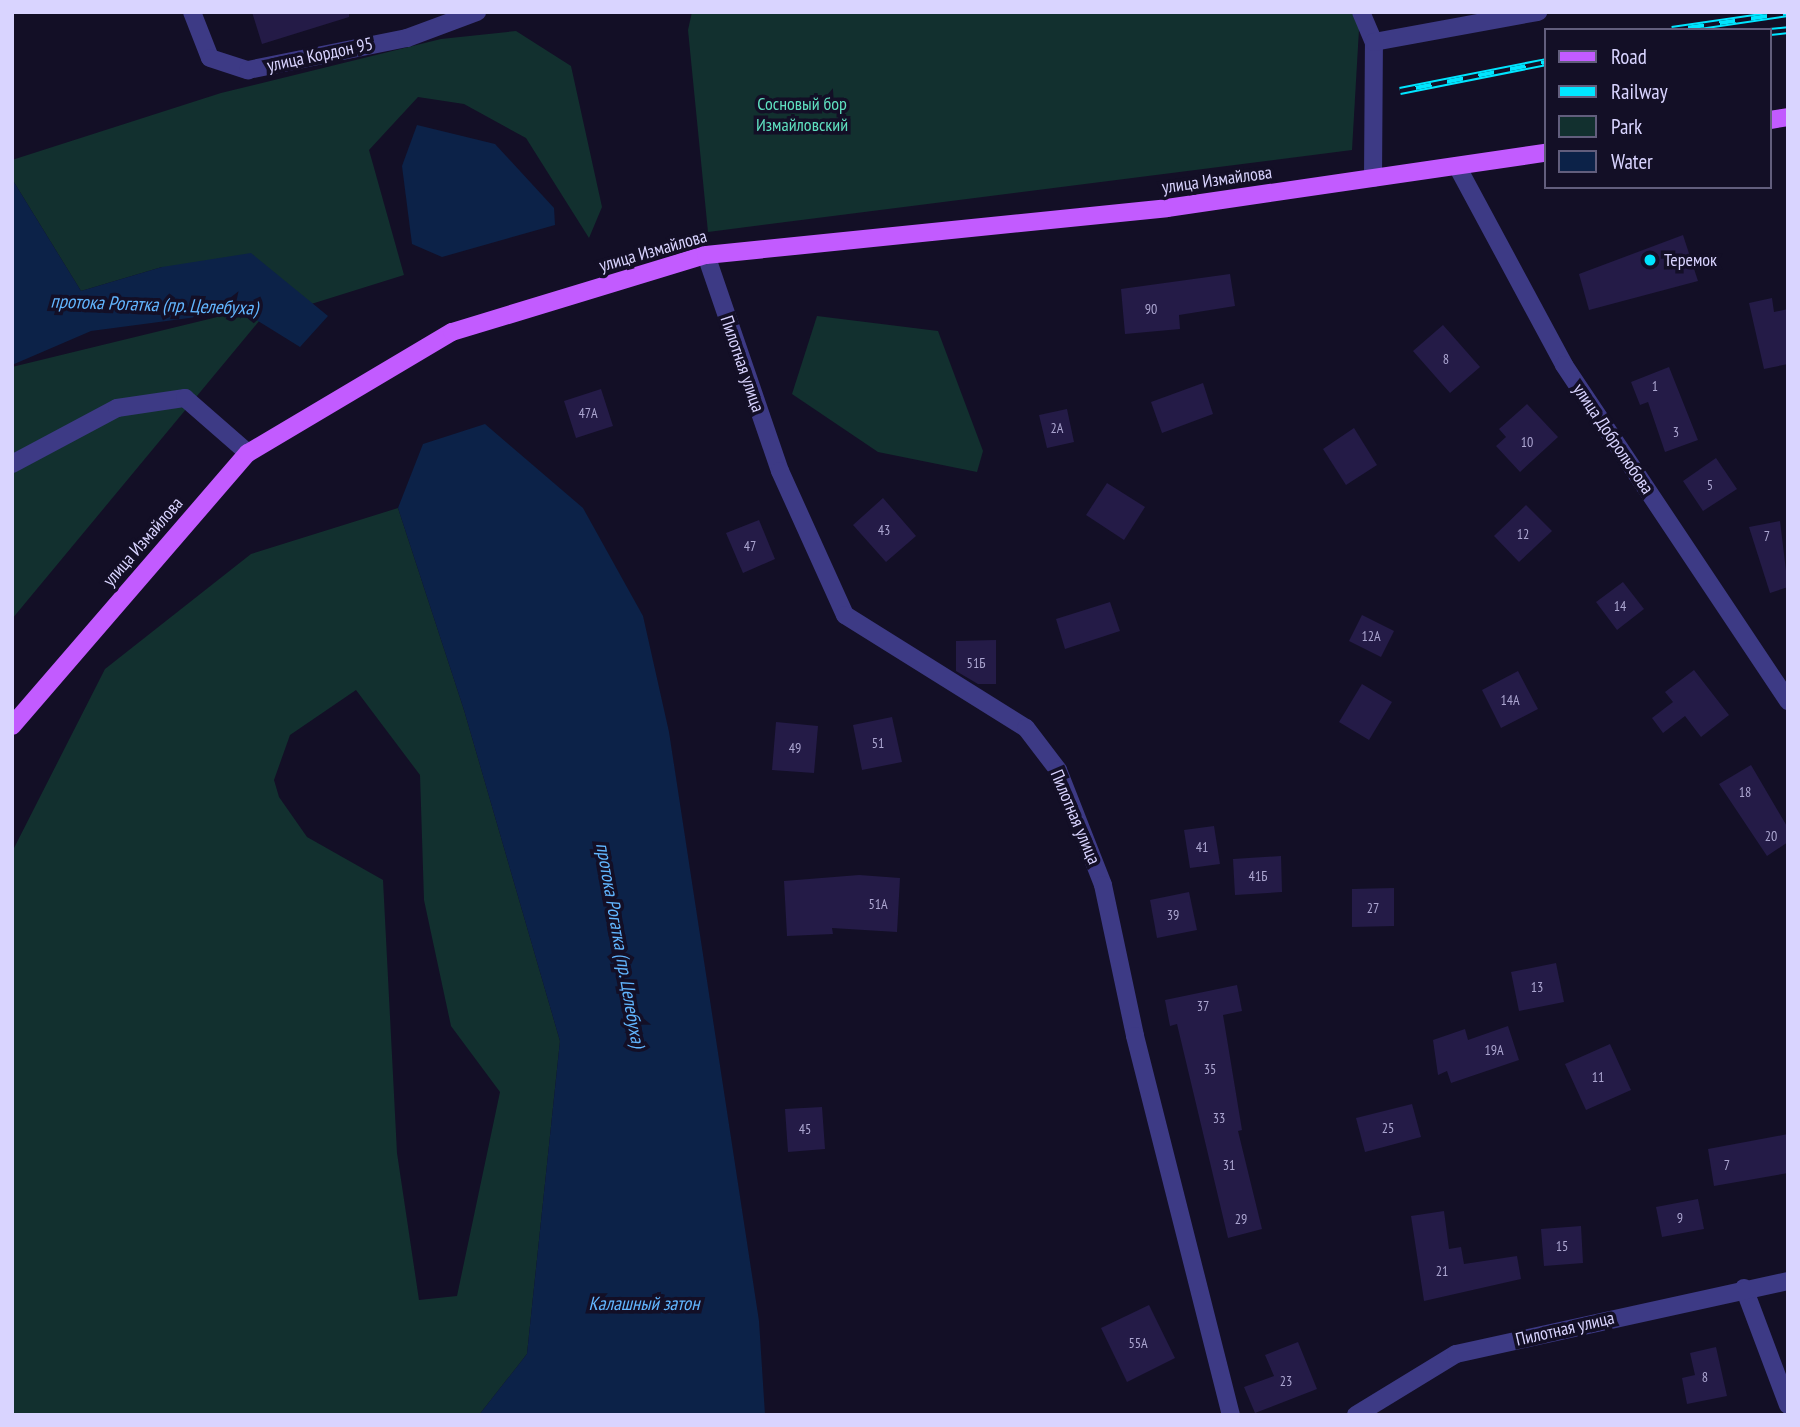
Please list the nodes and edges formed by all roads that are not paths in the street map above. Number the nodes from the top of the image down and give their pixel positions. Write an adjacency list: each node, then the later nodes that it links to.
1 (192, 12): 2 (street, улица Кордон 95)
2 (478, 12)
3 (1361, 12): 6 (street)
4 (1376, 12): 6 (street)
5 (1538, 12): 6 (street)
6 (1374, 42): 9 (street)
7 (1545, 153): 8 (main road, улица Измайлова)
8 (1457, 166): 9 (main road, улица Измайлова); 13 (street, улица Добролюбова)
9 (1373, 178): 10 (main road, улица Измайлова)
10 (706, 255): 11 (main road, улица Измайлова); 18 (street, Пилотная улица)
11 (248, 453): 12 (street); 14 (main road, улица Измайлова)
12 (12, 464)
13 (1788, 701)
14 (12, 726)
15 (1788, 1280): 16 (street, Пилотная улица)
16 (1744, 1288): 17 (street); 19 (street, Пилотная улица)
17 (1788, 1405)
18 (1231, 1415)
19 (1356, 1415)

